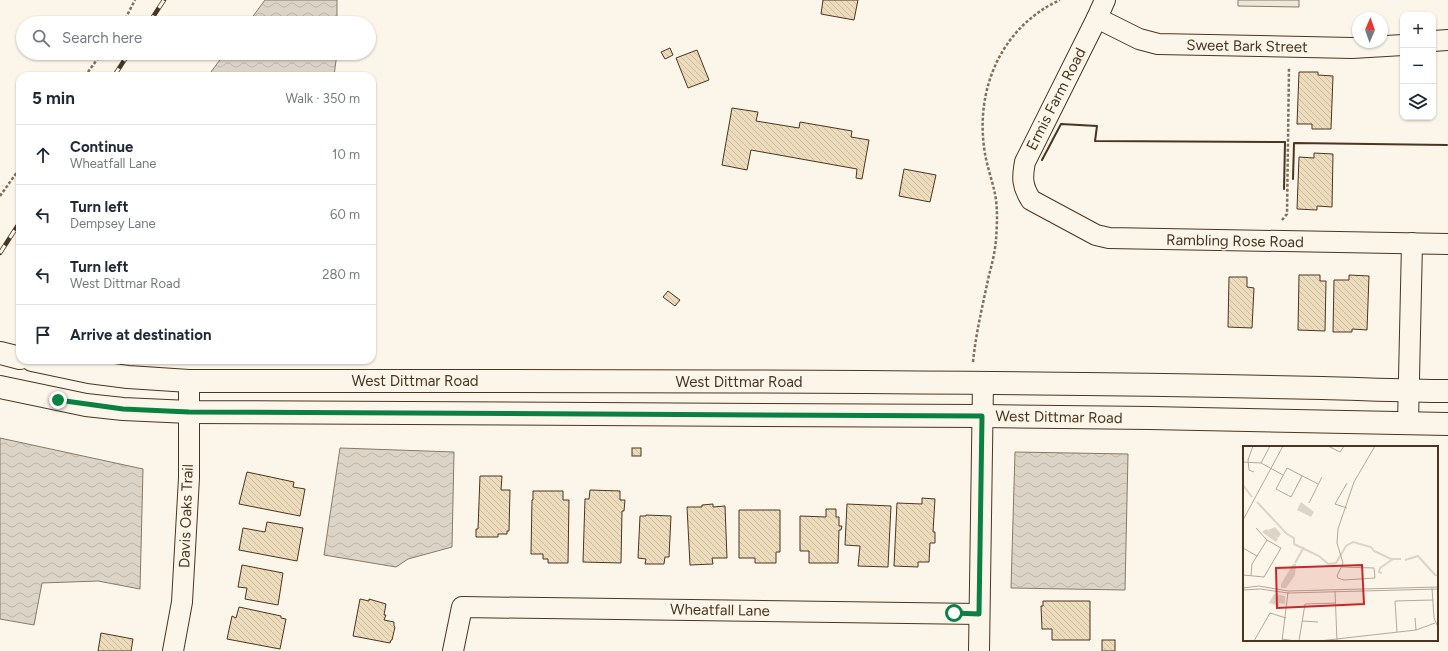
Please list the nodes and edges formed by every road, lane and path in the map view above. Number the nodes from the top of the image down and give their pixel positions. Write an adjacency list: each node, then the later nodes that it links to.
1 (135, 0): 4 (path)
2 (1060, 0): 21 (path)
3 (1105, 0): 5 (street, Ermis Farm Road)
4 (127, 16)
5 (1097, 18): 8 (street, Sweet Bark Street); 14 (street, Ermis Farm Road)
6 (1448, 40): 7 (street)
7 (1436, 41)
8 (1400, 45)
9 (97, 60): 11 (path)
10 (1289, 61): 15 (path)
11 (88, 72)
12 (16, 174): 13 (path)
13 (0, 196)
14 (1031, 200): 16 (street, Rambling Rose Road)
15 (1282, 224)
16 (1412, 243): 17 (street, Rambling Rose Road); 24 (street)
17 (1448, 244)
18 (0, 353): 19 (street)
19 (16, 357)
20 (51, 364): 22 (street, West Dittmar Road)
21 (978, 375): 22 (street, West Dittmar Road); 24 (street, West Dittmar Road); 27 (street)
22 (190, 380): 26 (street, Davis Oaks Trail)
23 (0, 387): 26 (street, West Dittmar Road)
24 (1409, 391): 25 (street, West Dittmar Road); 28 (street)
25 (1448, 391)
26 (189, 412): 27 (street, West Dittmar Road); 31 (street, Davis Oaks Trail)
27 (982, 416): 28 (street, West Dittmar Road); 30 (street)
28 (1408, 423): 29 (street, West Dittmar Road)
29 (1448, 424)
30 (979, 614): 32 (street, Wheatfall Lane); 33 (street)
31 (173, 651)
32 (453, 651)
33 (979, 651)

